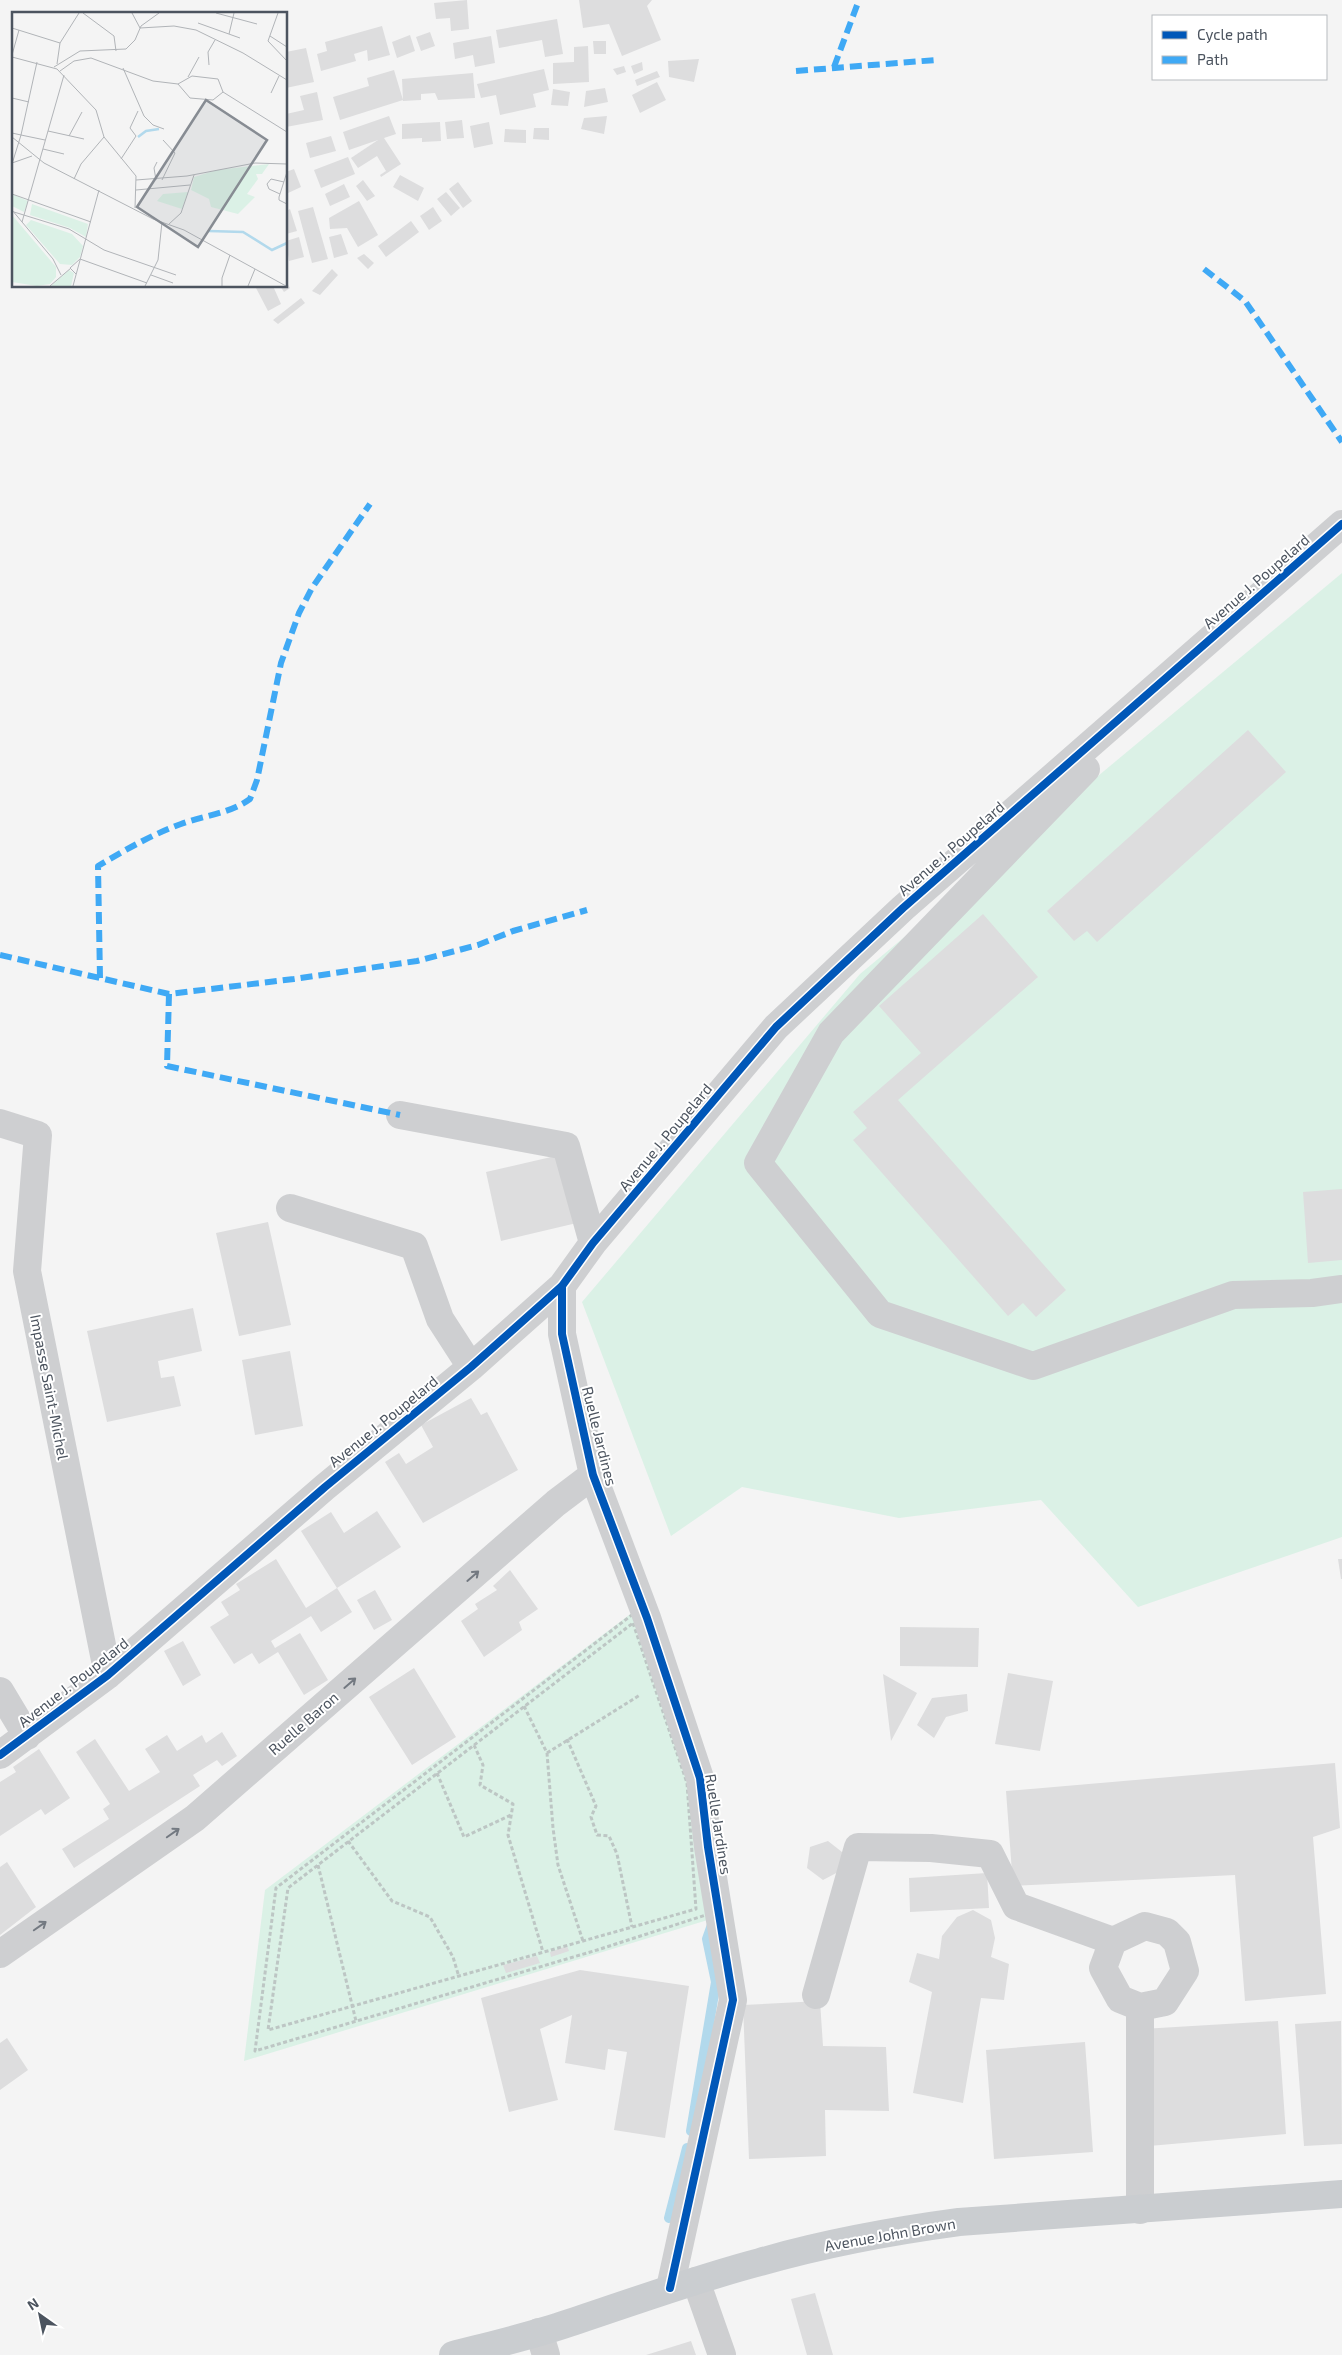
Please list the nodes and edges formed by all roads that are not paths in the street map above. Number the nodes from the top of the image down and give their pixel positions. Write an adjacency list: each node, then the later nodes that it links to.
1 (1342, 524): 2 (street, Avenue J. Poupelard)
2 (1209, 640): 6 (street, Avenue J. Poupelard); 8 (street)
3 (400, 1115): 6 (street)
4 (0, 1124): 11 (street, Impasse Saint-Michel)
5 (290, 1208): 9 (street)
6 (593, 1243): 7 (street, Avenue J. Poupelard)
7 (562, 1286): 9 (street, Avenue J. Poupelard); 10 (street, Ruelle Jardines)
8 (1342, 1289)
9 (471, 1367): 11 (street, Avenue J. Poupelard)
10 (593, 1476): 16 (street, Ruelle Baron, one-way to 10); 22 (street, Ruelle Jardines)
11 (108, 1675): 13 (street, Avenue J. Poupelard)
12 (0, 1691): 13 (street)
13 (27, 1736): 14 (street, Avenue J. Poupelard)
14 (0, 1754)
15 (1113, 1941): 17 (street); 18 (street); 18 (street)
16 (0, 1954)
17 (816, 1994)
18 (1140, 2007): 20 (street)
19 (1342, 2194): 20 (main road, Avenue John Brown)
20 (1140, 2210): 21 (main road, Avenue John Brown)
21 (696, 2282): 22 (main road, Avenue John Brown); 25 (street)
22 (670, 2288): 23 (main road, Avenue John Brown)
23 (543, 2343): 24 (main road, Avenue John Brown)
24 (453, 2355)
25 (722, 2355)

